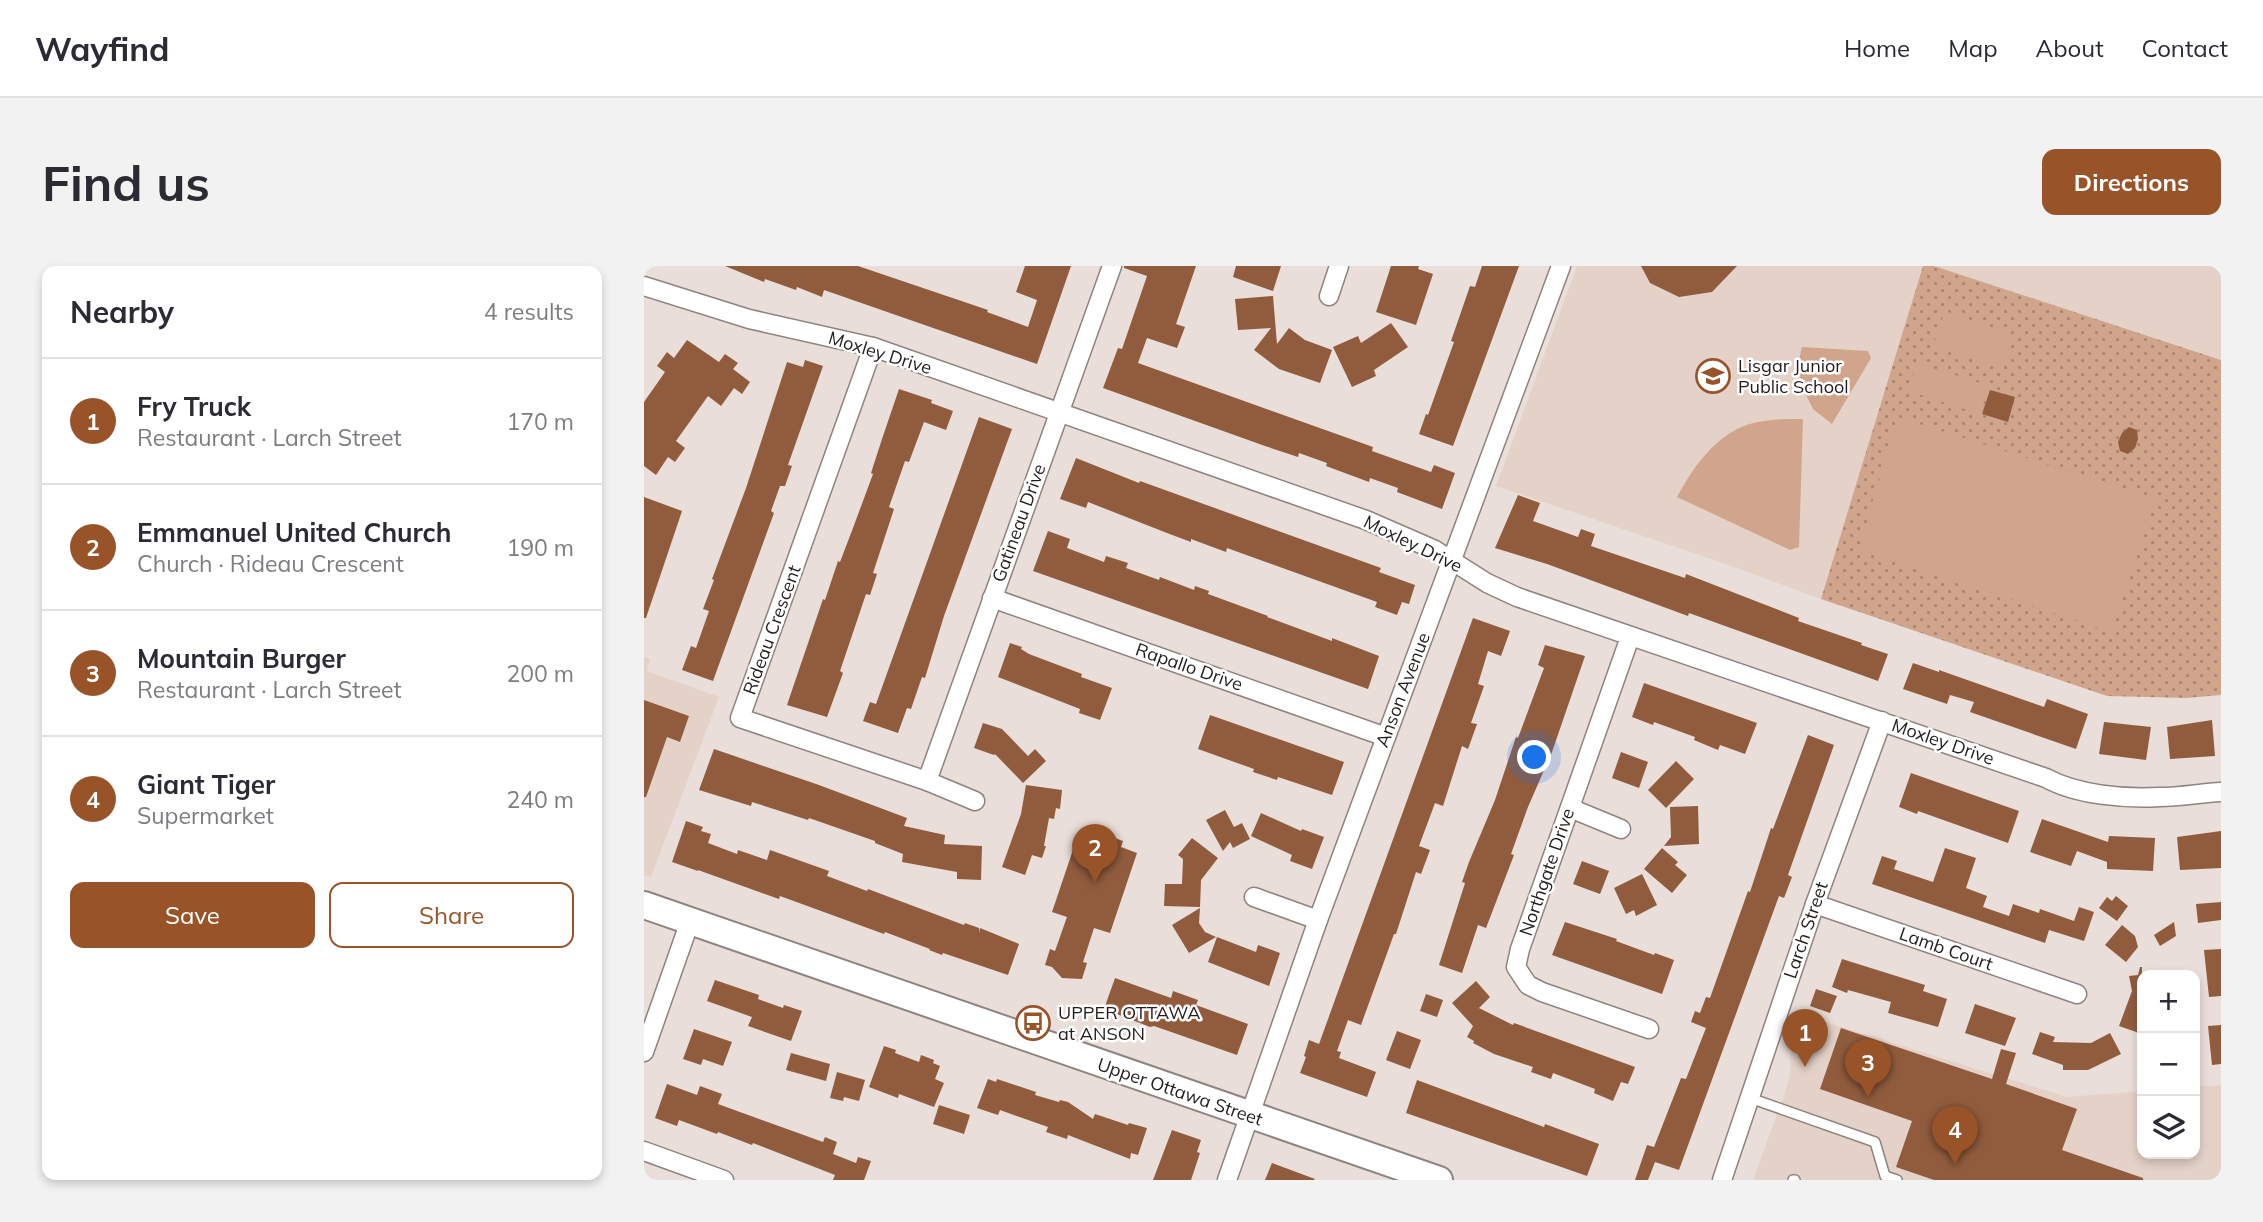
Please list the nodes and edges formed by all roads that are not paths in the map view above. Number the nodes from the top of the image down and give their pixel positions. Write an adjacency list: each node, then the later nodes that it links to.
1 (1112, 266): 7 (street, Gatineau Drive)
2 (1339, 266): 5 (street)
3 (1561, 266): 8 (street, Anson Avenue)
4 (644, 286): 6 (street, Moxley Drive)
5 (1329, 296)
6 (873, 347): 7 (street, Moxley Drive); 13 (street, Rideau Crescent)
7 (1059, 412): 8 (street, Moxley Drive); 9 (street, Gatineau Drive)
8 (1451, 560): 10 (street, Moxley Drive); 12 (street, Anson Avenue)
9 (992, 598): 12 (street, Rapallo Drive); 13 (street, Gatineau Drive)
10 (1630, 637): 11 (street, Moxley Drive); 16 (street, Northgate Drive)
11 (1882, 721): 14 (street, Moxley Drive); 19 (street, Larch Street)
12 (1386, 737): 21 (street, Anson Avenue)
13 (927, 781): 15 (street, Rideau Crescent)
14 (2221, 792)
15 (975, 801)
16 (1570, 807): 17 (street); 24 (street, Northgate Drive)
17 (1621, 829)
18 (1254, 897): 21 (street)
19 (1815, 904): 23 (street, Lamb Court); 26 (street, Larch Street)
20 (644, 905): 22 (main road, Upper Ottawa Street)
21 (1318, 920): 27 (street, Anson Avenue)
22 (690, 921): 25 (street); 27 (main road, Upper Ottawa Street)
23 (2077, 994)
24 (1649, 1029)
25 (644, 1052)
26 (1749, 1098): 32 (street, Larch Street); 33 (lane)
27 (1249, 1116): 30 (street, Anson Avenue); 31 (main road, Upper Ottawa Street)
28 (644, 1151): 29 (street)
29 (724, 1180)
30 (1227, 1180)
31 (1438, 1180)
32 (1722, 1180)
33 (1897, 1180)

